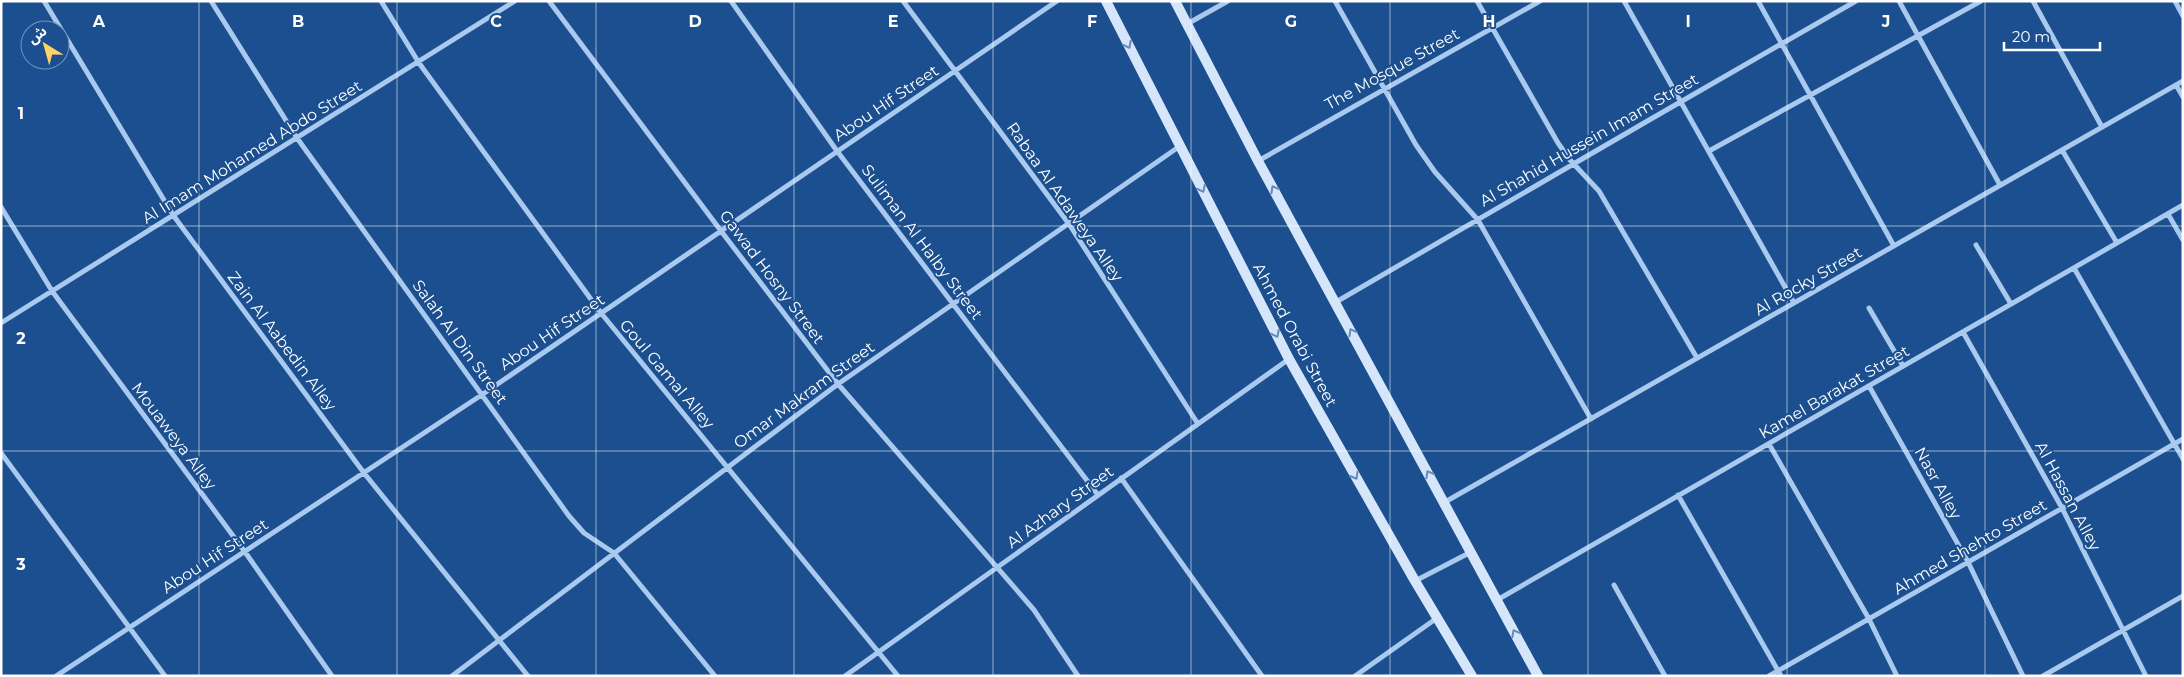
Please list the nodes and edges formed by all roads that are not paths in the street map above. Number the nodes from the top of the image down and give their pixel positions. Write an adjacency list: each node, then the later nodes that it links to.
1 (44, 1): 47 (street, Zain Al Aabedin Alley)
2 (212, 1): 36 (street, Salah Al Din Street)
3 (381, 1): 27 (street, Goul Gamal Alley)
4 (515, 1): 27 (street, Al Imam Mohamed Abdo Street)
5 (549, 1): 50 (street, Gawad Hosny Street)
6 (732, 1): 39 (street, Suliman Al Halby Street)
7 (903, 1): 28 (street, Rabaa Al Adaweya Alley)
8 (1057, 1): 28 (street, Abou Hif Street)
9 (1106, 1): 37 (street, Ahmed Orabi Street, one-way to 37)
10 (1175, 1): 23 (street)
11 (1228, 1): 23 (street)
12 (1335, 1): 31 (street)
13 (1477, 1): 24 (street)
14 (1540, 1): 24 (street, The Mosque Street)
15 (1624, 1): 34 (street)
16 (1758, 1): 26 (street)
17 (1856, 1): 26 (street, Al Shahid Hussein Imam Street)
18 (1899, 1): 25 (street)
19 (1981, 1): 25 (street)
20 (2032, 1): 35 (street)
21 (2175, 1): 22 (street)
22 (2183, 16)
23 (1187, 24): 41 (street)
24 (1492, 28): 31 (street, The Mosque Street); 42 (street)
25 (1918, 36): 32 (street); 43 (street)
26 (1781, 44): 32 (street); 34 (street, Al Shahid Hussein Imam Street)
27 (419, 63): 36 (street, Al Imam Mohamed Abdo Street); 62 (street, Goul Gamal Alley)
28 (956, 70): 39 (street, Abou Hif Street); 49 (street, Rabaa Al Adaweya Alley)
29 (2183, 81): 30 (street, Al Rocky Street)
30 (2176, 85): 33 (street); 35 (street, Al Rocky Street)
31 (1382, 88): 41 (street, The Mosque Street); 48 (street)
32 (1810, 96): 40 (street); 54 (street)
33 (2183, 97)
34 (1680, 100): 40 (street); 42 (street, Al Shahid Hussein Imam Street)
35 (2102, 127): 38 (street, Al Rocky Street)
36 (297, 138): 47 (street, Al Imam Mohamed Abdo Street); 70 (street, Salah Al Din Street)
37 (1180, 146): 49 (street, Omar Makram Street); 66 (street, Ahmed Orabi Street, one-way to 66)
38 (2062, 150): 43 (street, Al Rocky Street); 52 (street)
39 (838, 151): 50 (street, Abou Hif Street); 59 (street, Suliman Al Halby Street)
40 (1709, 151): 58 (street)
41 (1258, 160): 57 (street, one-way to 41)
42 (1575, 165): 48 (street, Al Shahid Hussein Imam Street); 65 (street)
43 (2000, 185): 54 (street, Al Rocky Street)
44 (2183, 205): 46 (street, Kamel Barakat Street)
45 (1, 207): 56 (street, Mouaweya Alley)
46 (2168, 214): 51 (street); 52 (street, Kamel Barakat Street)
47 (173, 215): 56 (street, Al Imam Mohamed Abdo Street); 79 (street, Zain Al Aabedin Alley)
48 (1478, 220): 57 (street, Al Shahid Hussein Imam Street); 71 (street)
49 (1068, 224): 59 (street, Omar Makram Street); 72 (street, Rabaa Al Adaweya Alley)
50 (721, 231): 62 (street, Abou Hif Street); 68 (street, Gawad Hosny Street)
51 (2183, 240)
52 (2117, 243): 55 (street, Kamel Barakat Street)
53 (1976, 245): 60 (street)
54 (1894, 246): 58 (street, Al Rocky Street)
55 (2074, 268): 60 (street, Kamel Barakat Street); 75 (street)
56 (52, 291): 63 (street, Al Imam Mohamed Abdo Street); 85 (street, Mouaweya Alley)
57 (1336, 302): 83 (street, one-way to 57)
58 (1794, 303): 65 (street, Al Rocky Street)
59 (953, 304): 68 (street, Omar Makram Street); 81 (street, Suliman Al Halby Street)
60 (2010, 304): 64 (street, Kamel Barakat Street)
61 (1869, 308): 67 (street)
62 (600, 313): 70 (street, Abou Hif Street); 78 (street, Goul Gamal Alley)
63 (1, 323)
64 (1963, 332): 67 (street, Kamel Barakat Street); 84 (street, Al Hassan Alley)
65 (1697, 358): 71 (street, Al Rocky Street)
66 (1289, 359): 72 (street, Al Azhary Street); 90 (street, Ahmed Orabi Street, one-way to 90)
67 (1903, 366): 69 (street, Kamel Barakat Street)
68 (838, 384): 78 (street, Omar Makram Street); 89 (street, Gawad Hosny Street)
69 (1869, 386): 74 (street, Kamel Barakat Street); 88 (street, Nasr Alley)
70 (483, 394): 79 (street, Abou Hif Street); 87 (street, Salah Al Din Street)
71 (1591, 419): 83 (street, Al Rocky Street)
72 (1198, 424): 80 (street, Al Azhary Street)
73 (2183, 439): 75 (street, Ahmed Shehto Street)
74 (1769, 444): 82 (street, Kamel Barakat Street); 95 (street)
75 (2175, 444): 77 (street); 84 (street, Ahmed Shehto Street)
76 (1, 453): 96 (street)
77 (2183, 459)
78 (727, 467): 87 (street, Omar Makram Street); 99 (street, Goul Gamal Alley)
79 (364, 473): 85 (street, Abou Hif Street); 98 (street, Zain Al Aabedin Alley)
80 (1121, 478): 81 (street, Al Azhary Street); 110 (street)
81 (1098, 495): 89 (street, Al Azhary Street)
82 (1678, 495): 93 (street, Kamel Barakat Street); 100 (street)
83 (1445, 502): 86 (street)
84 (2062, 508): 88 (street, Ahmed Shehto Street); 97 (street, Al Hassan Alley)
85 (245, 552): 96 (street, Abou Hif Street); 103 (street, Mouaweya Alley)
86 (1471, 552): 90 (street); 93 (street)
87 (614, 553): 98 (street, Omar Makram Street); 106 (street, Salah Al Din Street)
88 (1968, 562): 95 (street, Ahmed Shehto Street); 117 (street, Nasr Alley)
89 (997, 567): 99 (street, Al Azhary Street); 109 (street, Gawad Hosny Street)
90 (1415, 581): 94 (street, Ahmed Orabi Street)
91 (1614, 586): 114 (street)
92 (2183, 596): 97 (street)
93 (1497, 600): 113 (street, one-way to 93)
94 (1437, 618): 111 (street); 112 (street, Ahmed Orabi Street)
95 (1868, 619): 100 (street, Ahmed Shehto Street); 116 (street)
96 (128, 628): 101 (street, Abou Hif Street); 102 (street)
97 (2123, 630): 118 (street); 119 (street, Al Hassan Alley)
98 (499, 640): 104 (street, Omar Makram Street); 105 (street, Zain Al Aabedin Alley)
99 (880, 651): 107 (street, Al Azhary Street); 108 (street, Goul Gamal Alley)
100 (1780, 673): 115 (street, Ahmed Shehto Street)
101 (56, 676)
102 (165, 676)
103 (332, 676)
104 (452, 676)
105 (528, 676)
106 (715, 676)
107 (845, 676)
108 (898, 676)
109 (1078, 676)
110 (1262, 676)
111 (1355, 676)
112 (1472, 676)
113 (1538, 676)
114 (1666, 676)
115 (1769, 676)
116 (1897, 676)
117 (2022, 676)
118 (2043, 676)
119 (2146, 676)

